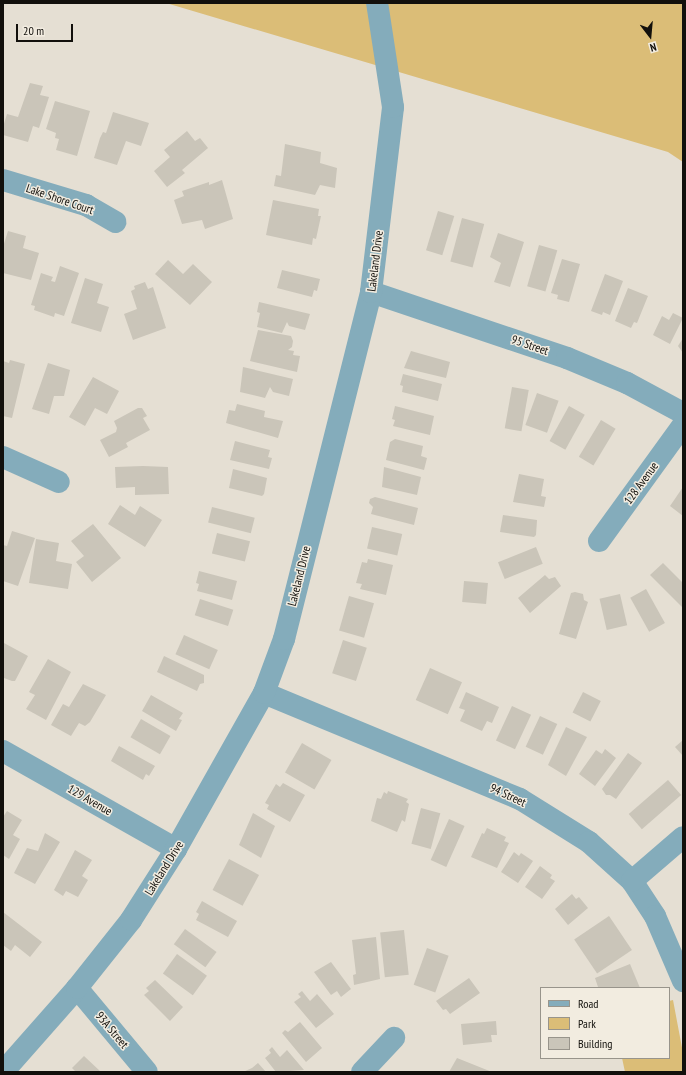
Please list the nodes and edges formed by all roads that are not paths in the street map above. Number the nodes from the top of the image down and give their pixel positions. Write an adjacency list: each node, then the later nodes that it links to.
1 (377, 3): 4 (street, Lakeland Drive)
2 (3, 180): 3 (street, Lake Shore Court)
3 (116, 222)
4 (371, 292): 5 (street, 95 Street); 10 (street, Lakeland Drive)
5 (683, 414)
6 (683, 425): 9 (street, 128 Avenue)
7 (3, 457): 8 (street)
8 (59, 482)
9 (599, 541)
10 (264, 693): 13 (street, Lakeland Drive); 14 (street, 94 Street)
11 (3, 751): 13 (street, 129 Avenue)
12 (683, 837): 14 (street)
13 (176, 849): 16 (street, Lakeland Drive)
14 (632, 881): 15 (street, 94 Street)
15 (683, 980)
16 (77, 988): 18 (street, Lakeland Drive); 19 (street, 93A Street)
17 (394, 1038): 20 (street)
18 (3, 1072)
19 (147, 1072)
20 (362, 1072)

